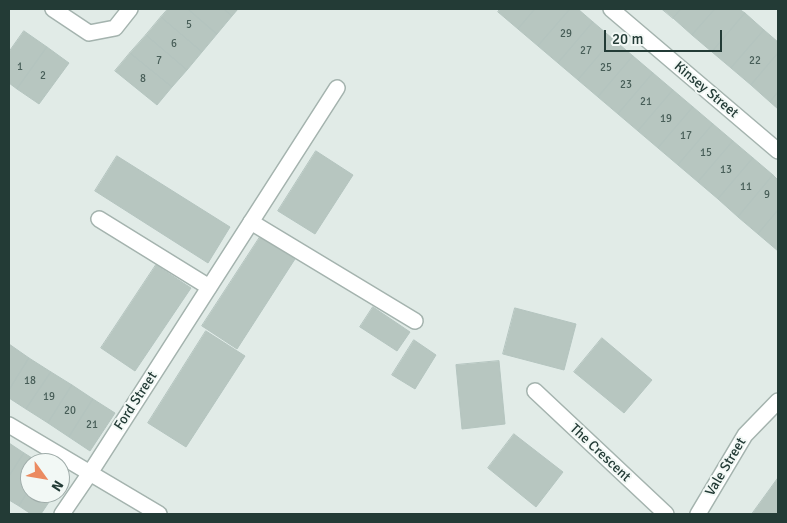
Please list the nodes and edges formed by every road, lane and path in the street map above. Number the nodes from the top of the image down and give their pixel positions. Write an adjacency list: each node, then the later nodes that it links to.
1 (53, 9): 2 (street)
2 (130, 9)
3 (611, 9): 5 (street, Kinsey Street)
4 (337, 88): 7 (street, Ford Street)
5 (778, 151)
6 (99, 219): 8 (street)
7 (251, 222): 8 (street, Ford Street); 9 (street)
8 (210, 287): 13 (street, Ford Street)
9 (415, 321)
10 (535, 392): 16 (street, The Crescent)
11 (778, 401): 17 (street, Vale Street)
12 (9, 425): 13 (street)
13 (90, 473): 14 (street, Ford Street); 15 (street)
14 (62, 514)
15 (158, 514)
16 (666, 514)
17 (698, 514)

